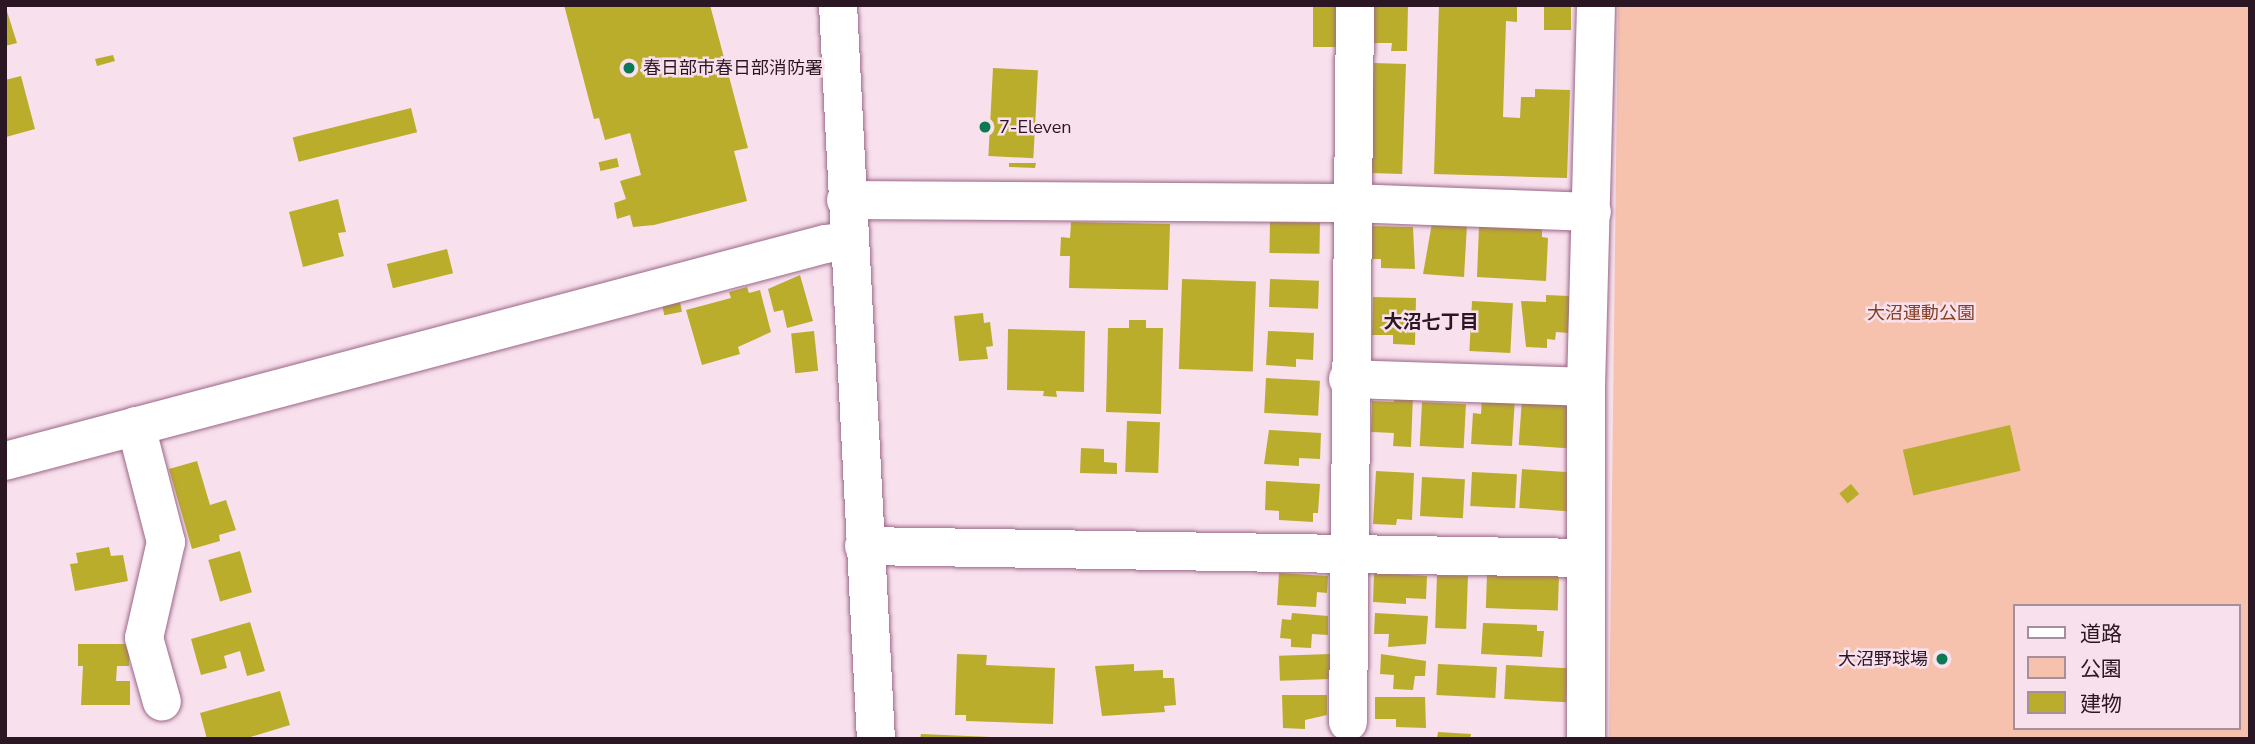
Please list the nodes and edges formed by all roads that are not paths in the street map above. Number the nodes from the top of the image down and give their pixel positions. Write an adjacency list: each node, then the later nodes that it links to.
1 (838, 5): 4 (street)
2 (1355, 5): 5 (street)
3 (1596, 5): 6 (street)
4 (846, 200): 5 (street); 7 (street)
5 (1349, 204): 6 (street); 8 (street)
6 (1592, 212): 9 (street)
7 (849, 242): 10 (street); 12 (street)
8 (1348, 379): 9 (street); 13 (street)
9 (1586, 387): 14 (street)
10 (136, 426): 11 (street); 15 (street)
11 (5, 461)
12 (864, 546): 13 (street); 17 (street)
13 (1346, 554): 14 (street); 16 (street)
14 (1586, 558): 18 (street)
15 (162, 702)
16 (1348, 722)
17 (876, 739)
18 (1586, 739)

